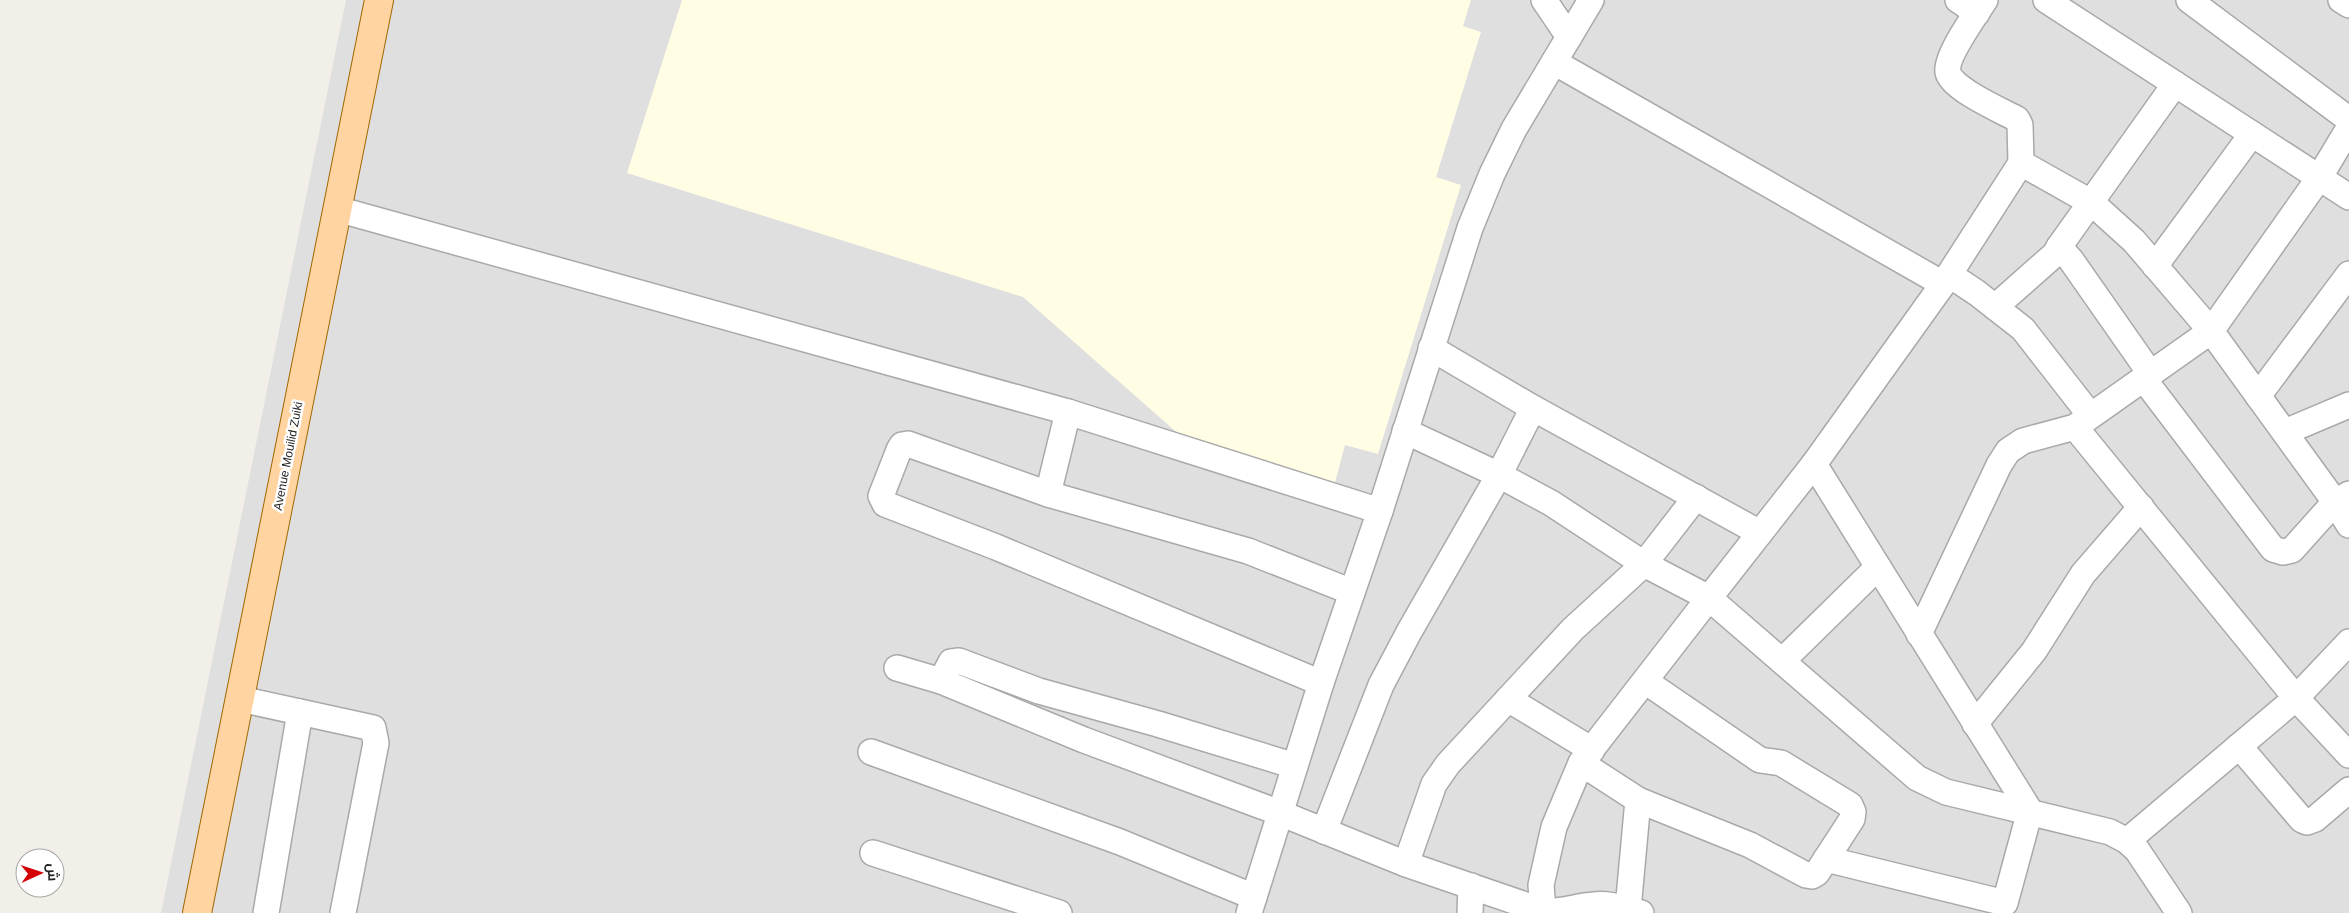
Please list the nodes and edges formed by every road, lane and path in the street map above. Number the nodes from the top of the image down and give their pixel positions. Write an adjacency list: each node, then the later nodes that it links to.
1 (378, 0): 19 (main road, Avenue Mouilid Zuiki)
2 (1544, 0): 9 (street)
3 (1591, 0): 9 (street)
4 (2046, 0): 11 (street)
5 (2189, 0): 12 (street)
6 (2341, 0): 8 (street)
7 (1973, 4): 15 (street)
8 (2349, 5)
9 (1569, 37): 10 (street)
10 (1554, 62): 22 (street); 26 (street)
11 (2175, 84): 14 (street); 18 (street)
12 (2349, 123)
13 (2349, 128): 16 (street)
14 (2252, 134): 16 (street); 21 (street)
15 (2021, 163): 18 (street); 22 (street)
16 (2319, 178): 17 (street); 25 (street)
17 (2349, 197)
18 (2092, 203): 20 (street); 21 (street)
19 (337, 208): 31 (street); 56 (main road, Avenue Mouilid Zuiki)
20 (2059, 247): 24 (street); 27 (street)
21 (2155, 266): 25 (street)
22 (1947, 280): 24 (street); 35 (street)
23 (2347, 282): 28 (street)
24 (1995, 307): 32 (street)
25 (2211, 331): 27 (street); 28 (street)
26 (1431, 348): 30 (street); 33 (street)
27 (2146, 375): 32 (street); 39 (street)
28 (2258, 396): 34 (street)
29 (2349, 405): 34 (street)
30 (1533, 408): 36 (street); 38 (street)
31 (1068, 412): 37 (street); 41 (street)
32 (2082, 421): 40 (street); 48 (street)
33 (1405, 432): 36 (street); 41 (street)
34 (2285, 432): 39 (street)
35 (1814, 464): 43 (street); 45 (street)
36 (1499, 476): 44 (street); 69 (street)
37 (1048, 494): 46 (street); 54 (street)
38 (1696, 497): 43 (street); 44 (street)
39 (2342, 498): 42 (street)
40 (2141, 507): 55 (street); 59 (street)
41 (1380, 511): 46 (street)
42 (2349, 526)
43 (1760, 533): 47 (street)
44 (1644, 564): 47 (street); 57 (street)
45 (1878, 567): 48 (street); 50 (street)
46 (1352, 592): 54 (street)
47 (1709, 598): 50 (street); 53 (street)
48 (1919, 634): 59 (street)
49 (2349, 642): 55 (street)
50 (1782, 661): 67 (street)
51 (898, 668): 52 (street)
52 (941, 681): 64 (street); 68 (street)
53 (1645, 681): 63 (street); 72 (street)
54 (1321, 682): 64 (street)
55 (2296, 698): 60 (street); 61 (street)
56 (240, 699): 58 (street); 79 (main road, Avenue Mouilid Zuiki)
57 (1508, 699): 63 (street); 73 (street)
58 (300, 712): 80 (street); 81 (street)
59 (1975, 724): 67 (street)
60 (2344, 742)
61 (2239, 746): 65 (street); 70 (street)
62 (871, 752): 75 (street)
63 (1587, 756): 66 (street); 77 (street)
64 (1295, 766): 68 (street)
65 (2349, 790)
66 (1638, 800): 72 (street); 78 (street)
67 (2030, 811): 70 (street); 72 (street)
68 (1280, 813): 69 (street); 75 (street)
69 (1324, 831): 73 (street)
70 (2127, 841): 84 (street)
71 (872, 852): 82 (street)
72 (1826, 859)
73 (1406, 864): 74 (street)
74 (1471, 886): 77 (street); 83 (street)
75 (1252, 905)
76 (1587, 909): 77 (street); 78 (street)
77 (1543, 911)
78 (1634, 911)
79 (197, 913)
80 (266, 913)
81 (343, 913)
82 (1059, 913)
83 (1470, 913)
84 (2179, 913)

